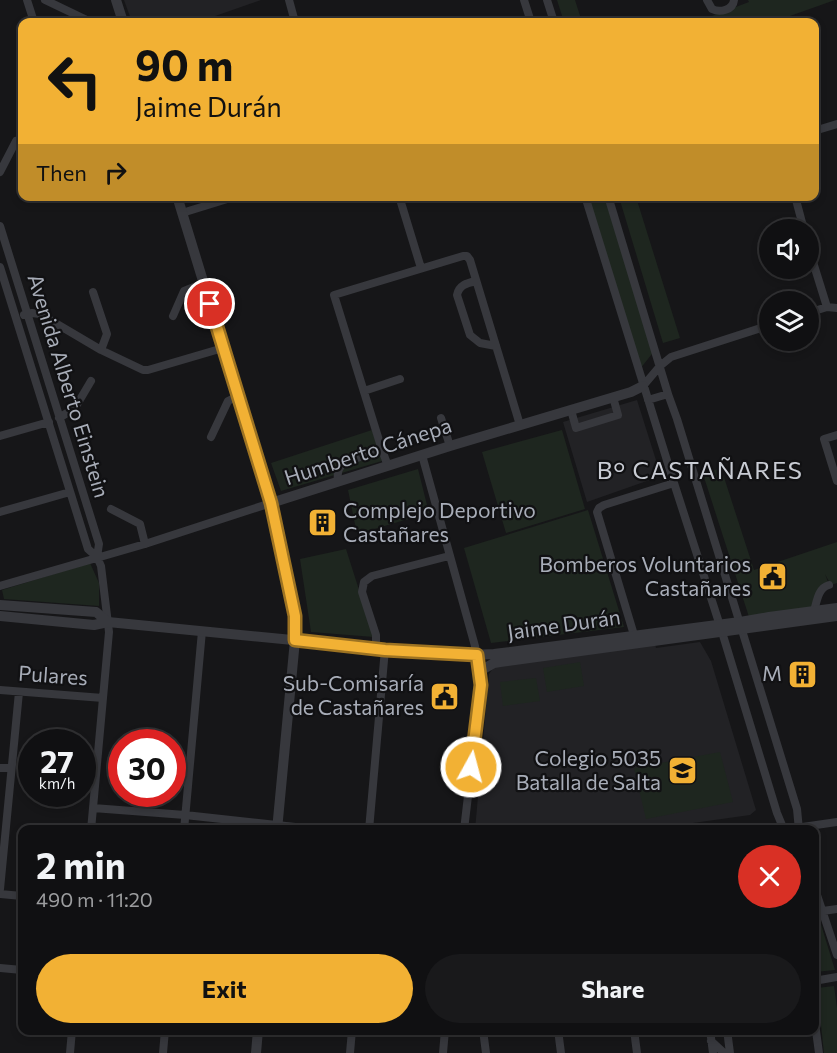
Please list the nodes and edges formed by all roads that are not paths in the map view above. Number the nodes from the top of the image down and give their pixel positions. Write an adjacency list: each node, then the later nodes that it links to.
1 (27, 0): 9 (street)
2 (45, 0): 10 (street)
3 (116, 0): 11 (street)
4 (289, 0): 12 (street)
5 (524, 0): 13 (street)
6 (547, 0): 14 (street)
7 (706, 0): 8 (street)
8 (734, 0)
9 (33, 18)
10 (83, 18)
11 (122, 18)
12 (294, 18)
13 (530, 18)
14 (553, 18)
15 (837, 124): 16 (street)
16 (819, 129)
17 (16, 141): 18 (street)
18 (0, 172)
19 (178, 201): 25 (street)
20 (221, 201): 25 (street)
21 (401, 201): 29 (street)
22 (587, 201): 47 (street)
23 (610, 201): 44 (street)
24 (796, 201): 26 (street)
25 (182, 213): 32 (street)
26 (801, 219)
27 (0, 226): 37 (street, Avenida Alberto Einstein)
28 (0, 268): 39 (street, Avenida Alberto Einstein)
29 (421, 268): 31 (street); 48 (street)
30 (818, 279): 34 (street)
31 (476, 281): 41 (street); 41 (street)
32 (204, 283): 38 (street); 42 (street)
33 (93, 292): 43 (street)
34 (827, 307): 35 (street); 36 (street)
35 (837, 308)
36 (819, 310)
37 (27, 314): 39 (street); 43 (street); 54 (street, Avenida Alberto Einstein)
38 (173, 316)
39 (16, 317): 56 (street, Avenida Alberto Einstein)
40 (759, 329): 44 (street)
41 (496, 346): 57 (street)
42 (224, 348): 43 (street); 50 (street)
43 (101, 350)
44 (660, 366): 47 (street); 49 (street)
45 (400, 379): 48 (street)
46 (91, 381): 54 (street)
47 (643, 386): 51 (street, Humberto Cánepa); 52 (street)
48 (364, 391): 62 (street)
49 (668, 394): 52 (street); 83 (street)
50 (238, 396): 60 (street); 69 (street)
51 (613, 397): 53 (street, Humberto Cánepa); 53 (street)
52 (648, 399): 67 (street)
53 (571, 410): 57 (street, Humberto Cánepa)
54 (59, 418): 74 (street, Avenida Alberto Einstein)
55 (441, 418): 61 (street)
56 (49, 422): 59 (street); 68 (street, Avenida Alberto Einstein)
57 (520, 424): 61 (street, Humberto Cánepa)
58 (837, 435): 65 (street)
59 (0, 436)
60 (212, 437)
61 (450, 446): 63 (street, Humberto Cánepa)
62 (381, 450): 64 (street); 66 (street)
63 (422, 455): 64 (street, Humberto Cánepa); 73 (street)
64 (388, 466): 66 (street, Humberto Cánepa)
65 (837, 481)
66 (338, 482): 69 (street, Humberto Cánepa)
67 (674, 483): 84 (street); 86 (street)
68 (70, 492): 71 (street); 74 (street, Avenida Alberto Einstein)
69 (271, 503): 72 (street, Humberto Cánepa); 87 (street)
70 (111, 509): 72 (street)
71 (0, 512)
72 (145, 544): 74 (street, Humberto Cánepa)
73 (449, 556): 88 (street); 89 (street)
74 (97, 557): 76 (street, Humberto Cánepa); 82 (street, Avenida Alberto Einstein)
75 (829, 585): 79 (street)
76 (0, 586)
77 (0, 605): 82 (street)
78 (837, 608): 79 (street, Jaime Durán)
79 (814, 611): 83 (street, Jaime Durán)
80 (0, 616): 82 (street)
81 (837, 616): 83 (street, Jaime Durán)
82 (108, 622): 85 (street, Jaime Durán); 93 (street, Avenida Alberto Einstein)
83 (741, 626): 84 (street, Jaime Durán); 106 (street)
84 (721, 628): 86 (street, Jaime Durán); 90 (street, Jaime Durán); 105 (street)
85 (202, 631): 87 (street, Jaime Durán); 97 (street)
86 (634, 635): 89 (street, Jaime Durán)
87 (295, 640): 88 (street, Jaime Durán); 102 (street)
88 (381, 649): 89 (street, Jaime Durán); 103 (street)
89 (477, 655): 90 (street)
90 (480, 670): 104 (street)
91 (0, 690): 92 (street, Pulares)
92 (19, 692): 93 (street, Pulares); 95 (street)
93 (103, 698): 96 (street, Avenida Alberto Einstein)
94 (0, 768): 95 (street)
95 (11, 768): 108 (street)
96 (93, 808): 97 (street); 99 (street, Avenida Alberto Einstein)
97 (185, 815): 100 (street); 101 (street)
98 (837, 822): 107 (street)
99 (91, 825)
100 (184, 825)
101 (262, 825)
102 (277, 825)
103 (369, 825)
104 (465, 825)
105 (782, 825)
106 (799, 825)
107 (819, 825)
108 (0, 889)
109 (0, 894): 110 (street)
110 (18, 896)
111 (819, 900): 113 (street)
112 (837, 909): 113 (street)
113 (823, 911): 114 (street)
114 (837, 955)
115 (0, 968): 116 (street)
116 (18, 970)
117 (837, 977): 118 (street)
118 (819, 980)
119 (72, 1035): 131 (street)
120 (165, 1035): 132 (street)
121 (258, 1035): 133 (street)
122 (352, 1035): 134 (street)
123 (445, 1035): 135 (street)
124 (484, 1035): 136 (street)
125 (559, 1035): 137 (street)
126 (635, 1035): 138 (street)
127 (710, 1035): 130 (street)
128 (728, 1035): 141 (street)
129 (817, 1035): 142 (street)
130 (711, 1041): 139 (street); 140 (street)
131 (70, 1053)
132 (163, 1053)
133 (256, 1053)
134 (350, 1053)
135 (443, 1053)
136 (486, 1053)
137 (561, 1053)
138 (637, 1053)
139 (712, 1053)
140 (724, 1053)
141 (730, 1053)
142 (819, 1053)

